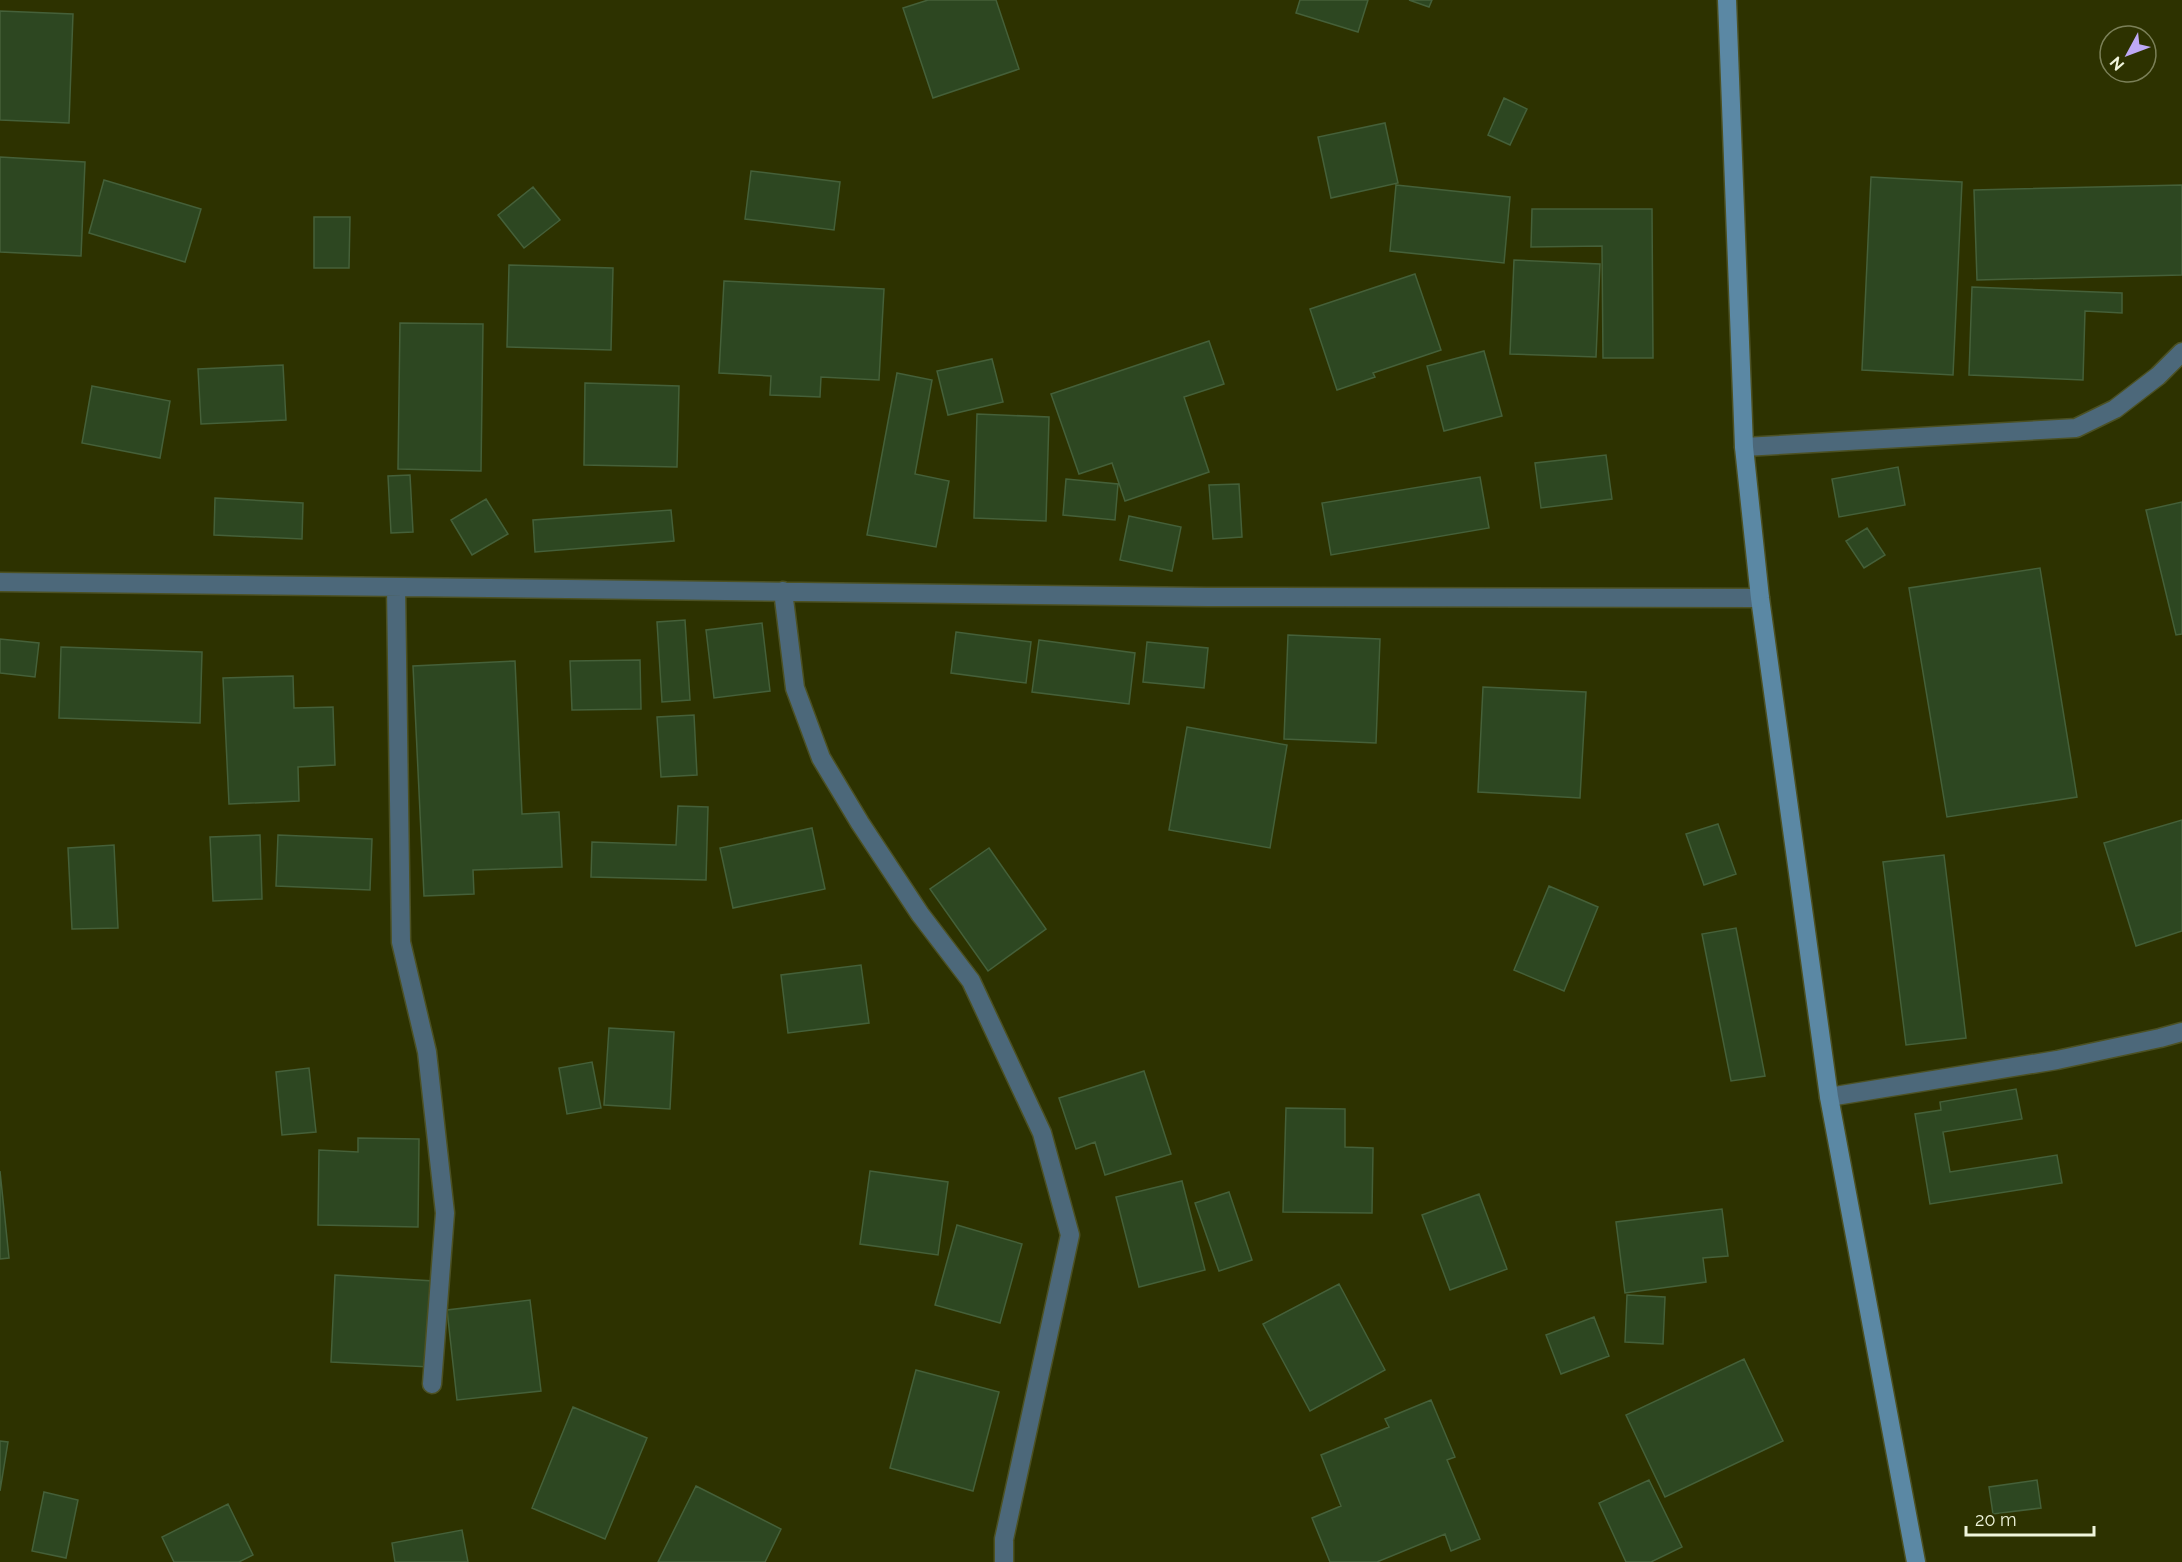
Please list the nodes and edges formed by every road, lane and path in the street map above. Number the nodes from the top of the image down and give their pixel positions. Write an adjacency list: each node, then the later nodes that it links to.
1 (1727, 0): 3 (main road)
2 (2182, 352): 3 (street)
3 (1744, 447): 7 (main road)
4 (0, 582): 5 (street)
5 (396, 587): 6 (street); 10 (street)
6 (783, 591): 7 (street); 11 (street)
7 (1760, 598): 9 (main road)
8 (2182, 1032): 9 (street)
9 (1829, 1097): 12 (main road)
10 (432, 1384)
11 (1004, 1562)
12 (1916, 1562)

